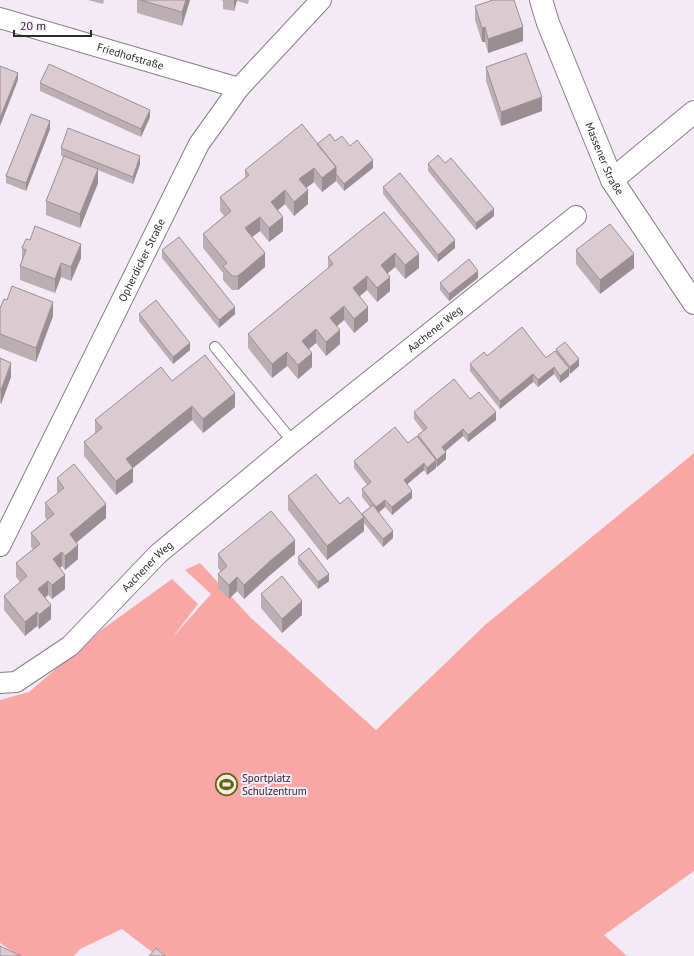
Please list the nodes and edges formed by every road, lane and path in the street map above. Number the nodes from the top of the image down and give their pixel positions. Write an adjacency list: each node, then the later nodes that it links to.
1 (321, 0): 4 (street, Opherdicker Straße)
2 (541, 0): 6 (street, Massener Straße)
3 (0, 18): 4 (street, Friedhofstraße)
4 (239, 88): 11 (street, Opherdicker Straße)
5 (694, 112): 6 (street)
6 (612, 180): 8 (street, Massener Straße)
7 (576, 216): 10 (street, Aachener Weg)
8 (694, 303)
9 (215, 347): 10 (lane)
10 (293, 442): 12 (street, Aachener Weg)
11 (0, 546)
12 (0, 683)

